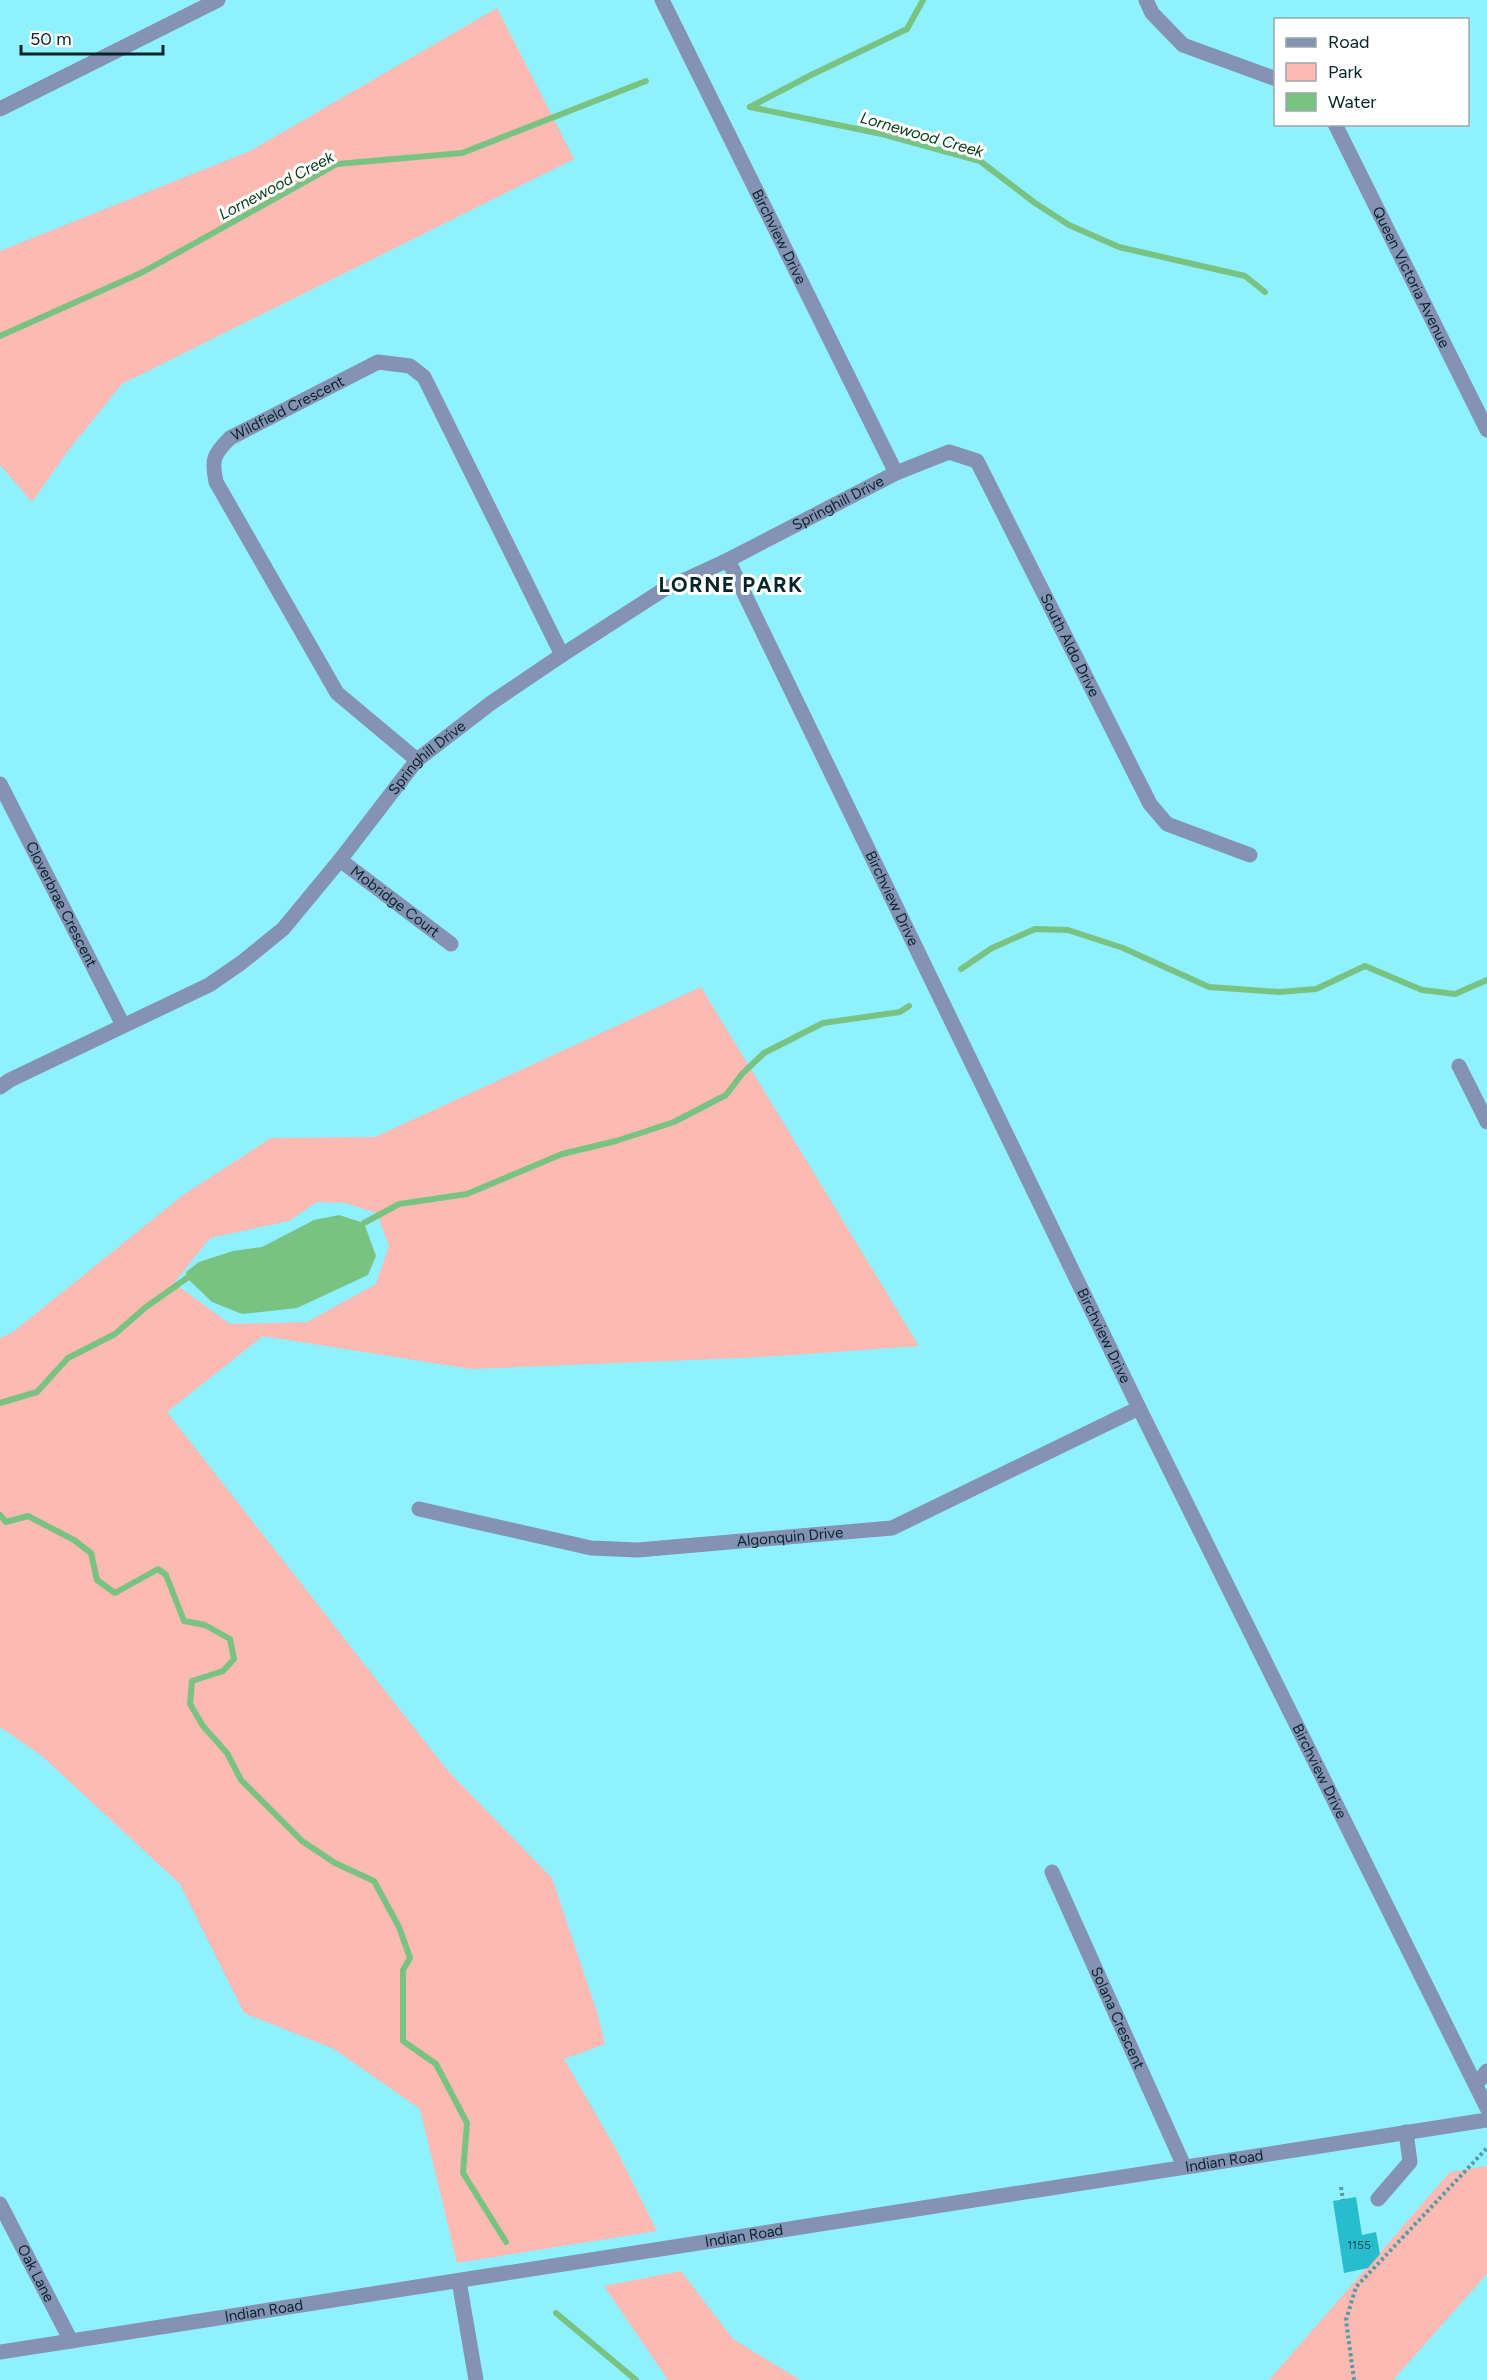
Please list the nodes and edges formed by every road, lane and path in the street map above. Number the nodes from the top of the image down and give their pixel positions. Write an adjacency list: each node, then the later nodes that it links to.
1 (662, 0): 8 (street, Birchview Drive)
2 (1146, 0): 4 (street)
3 (212, 1): 5 (street)
4 (1274, 79)
5 (0, 109)
6 (1336, 126): 7 (street, Queen Victoria Avenue)
7 (1487, 430)
8 (896, 473): 9 (street, Springhill Drive); 13 (street, South Aldo Drive)
9 (728, 560): 10 (street, Springhill Drive); 20 (street, Birchview Drive)
10 (562, 656): 11 (street, Springhill Drive); 11 (street, Wildfield Crescent)
11 (417, 760): 14 (street, Springhill Drive)
12 (0, 784): 16 (street, Cloverbrae Crescent)
13 (1250, 855)
14 (340, 860): 15 (street, Mobridge Court); 16 (street, Springhill Drive)
15 (451, 944)
16 (123, 1025): 18 (street, Springhill Drive)
17 (1459, 1066): 19 (street)
18 (0, 1087)
19 (1487, 1122)
20 (1139, 1408): 21 (street, Algonquin Drive); 24 (street, Birchview Drive)
21 (419, 1509)
22 (1052, 1872): 29 (street, Solana Crescent)
23 (1487, 2071): 24 (street)
24 (1477, 2084): 25 (street, Birchview Drive)
25 (1487, 2108)
26 (1487, 2120): 27 (street, Indian Road)
27 (1406, 2132): 29 (street, Indian Road); 31 (street)
28 (1487, 2148): 38 (path)
29 (1184, 2166): 34 (street, Indian Road)
30 (1341, 2187): 32 (path)
31 (1378, 2199)
32 (1343, 2200)
33 (0, 2204): 35 (street, Oak Lane)
34 (459, 2281): 35 (street, Indian Road); 37 (street)
35 (70, 2341): 36 (street, Indian Road)
36 (0, 2352)
37 (476, 2380)
38 (1354, 2380)

